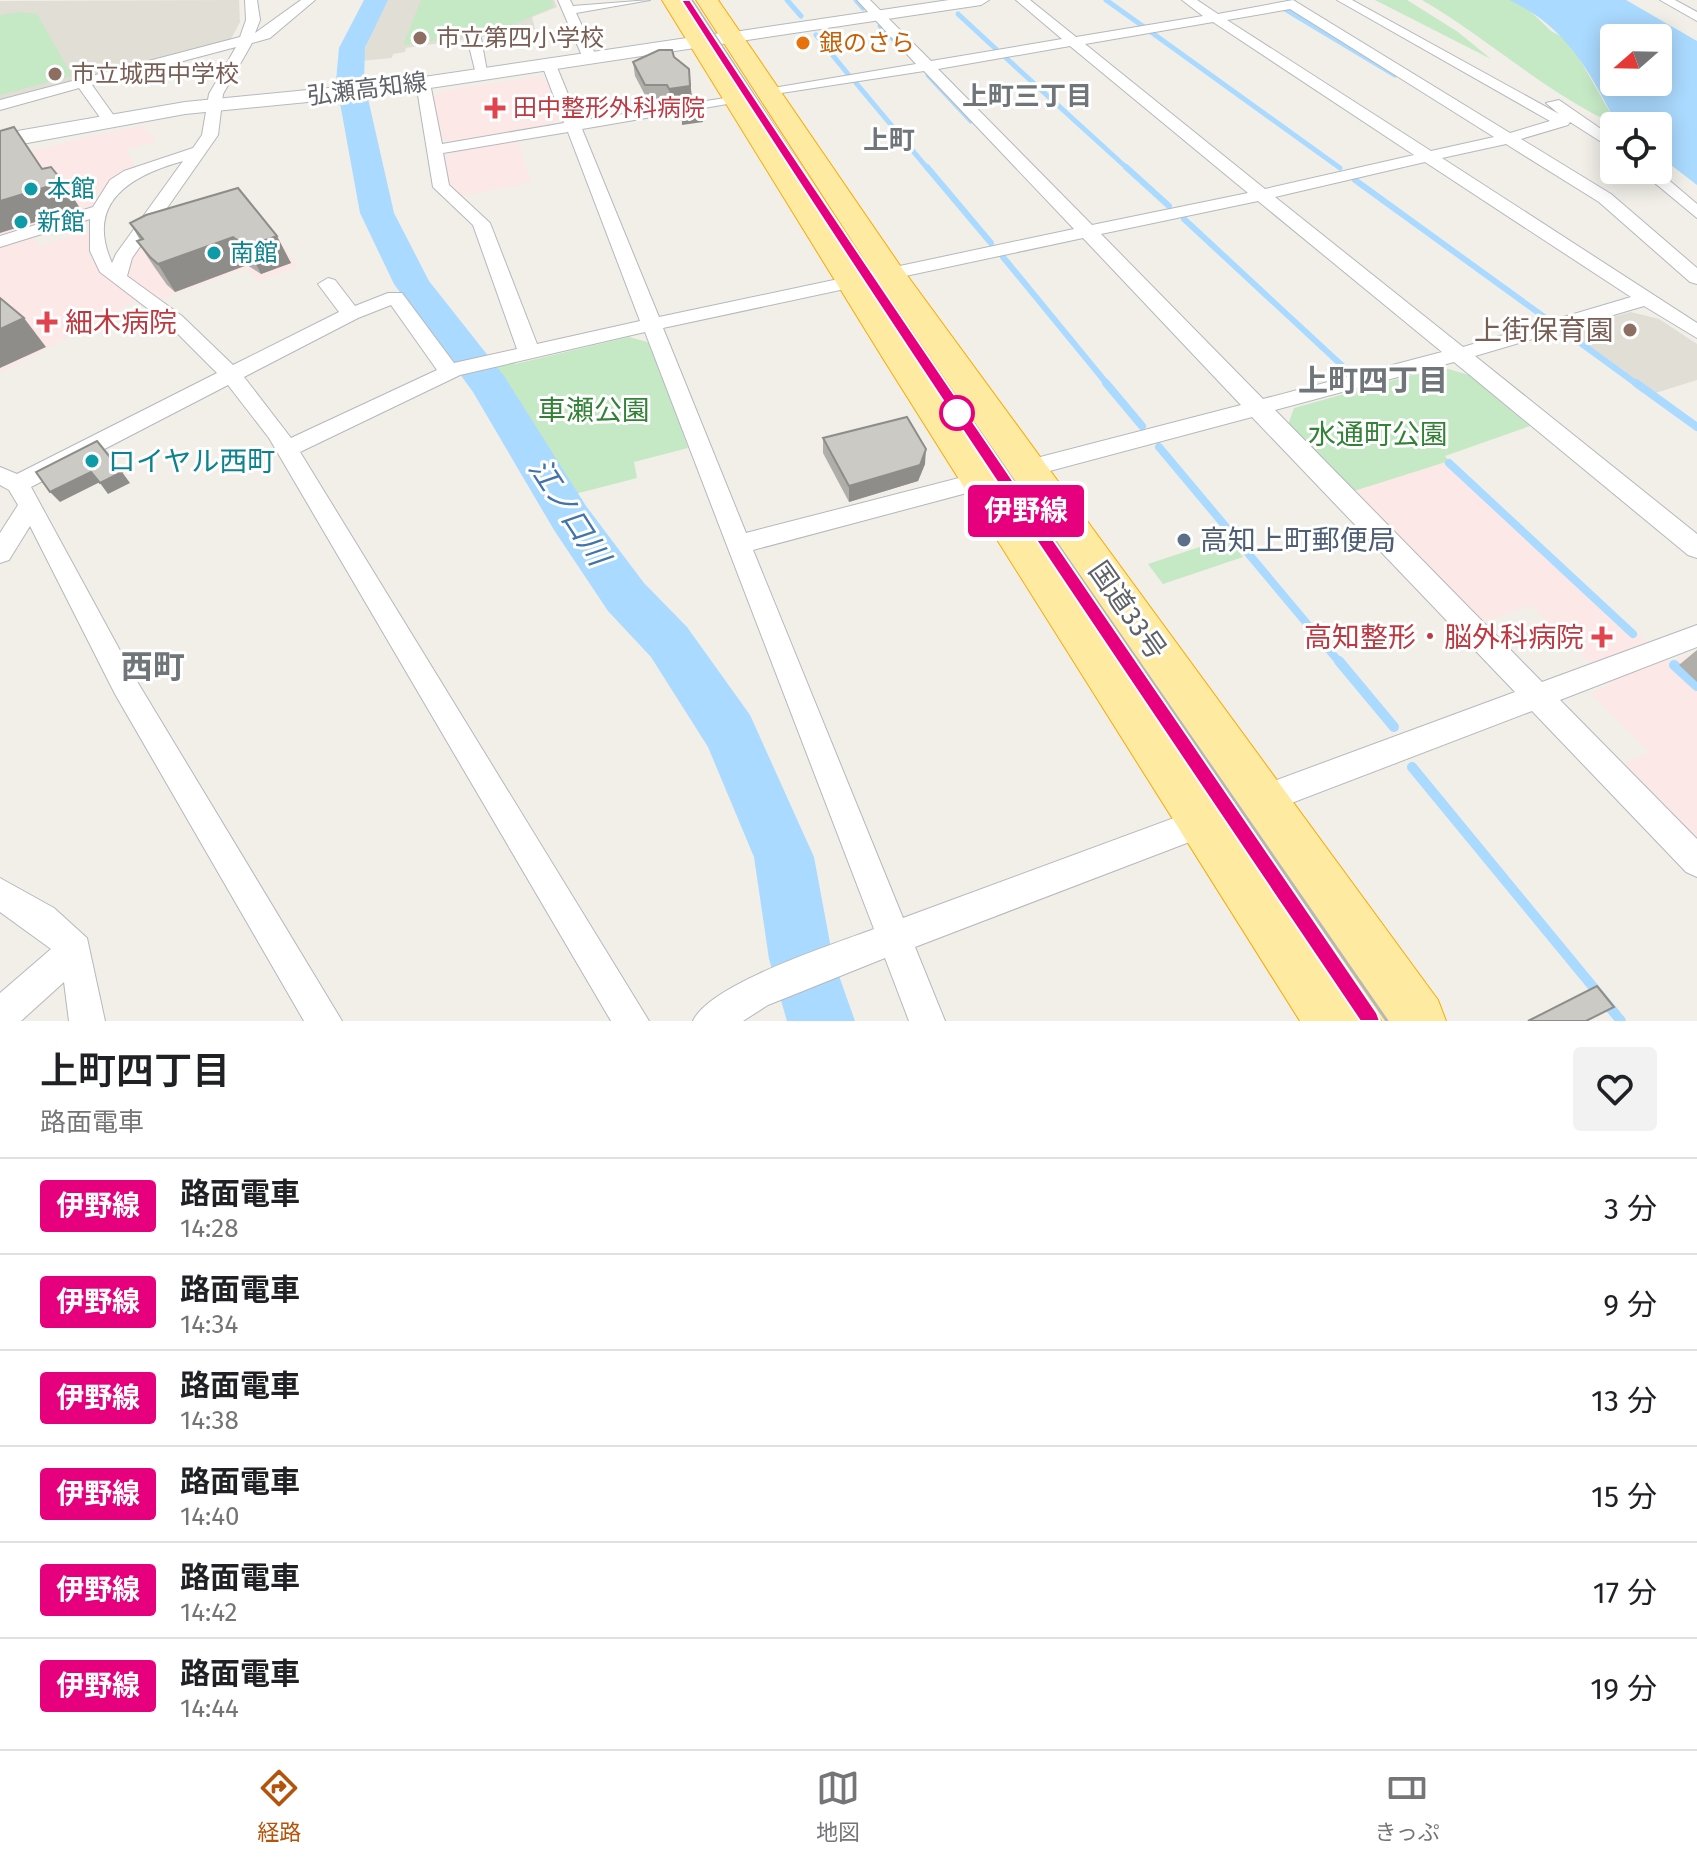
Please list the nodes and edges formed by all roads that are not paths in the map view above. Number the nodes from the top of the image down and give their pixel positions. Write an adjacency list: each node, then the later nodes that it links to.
1 (251, 0): 21 (street)
2 (309, 0): 21 (street)
3 (644, 0): 14 (street)
4 (673, 0): 20 (highway, 国道33号)
5 (707, 0): 20 (highway, 国道33号)
6 (981, 0): 15 (street)
7 (1022, 0): 22 (street)
8 (1188, 0): 17 (street)
9 (1315, 0): 18 (street)
10 (1343, 0): 36 (street)
11 (1366, 0): 34 (street)
12 (1666, 0): 16 (street)
13 (1288, 3): 17 (street); 18 (street)
14 (566, 5): 23 (street)
15 (871, 8): 20 (street); 25 (street)
16 (1697, 17)
17 (1216, 19): 22 (street); 41 (street)
18 (1322, 24): 36 (street)
19 (474, 38): 26 (street)
20 (716, 40): 23 (main road, 弘瀬高知線); 29 (highway, 国道33号)
21 (246, 41): 27 (street); 31 (street)
22 (1074, 42): 25 (street); 43 (street)
23 (590, 58): 24 (main road, 弘瀬高知線)
24 (549, 65): 26 (main road, 弘瀬高知線); 33 (street)
25 (927, 65): 29 (street); 46 (street)
26 (483, 74): 28 (main road, 弘瀬高知線)
27 (83, 83): 30 (street); 32 (street)
28 (423, 83): 31 (main road, 弘瀬高知線); 38 (street)
29 (750, 96): 33 (street); 49 (highway, 国道33号)
30 (0, 105)
31 (214, 105): 32 (main road, 弘瀬高知線); 39 (street)
32 (109, 120): 35 (main road, 弘瀬高知線)
33 (573, 126): 38 (street); 54 (street)
34 (1600, 135)
35 (26, 137): 37 (main road, 弘瀬高知線); 40 (street)
36 (1509, 138): 41 (street); 50 (street)
37 (0, 141)
38 (435, 150): 56 (street)
39 (200, 151): 44 (street); 48 (street)
40 (0, 156)
41 (1425, 157): 43 (street); 52 (street)
42 (1663, 184): 45 (street)
43 (1265, 194): 46 (street); 57 (street)
44 (97, 211): 47 (street); 48 (street)
45 (1697, 213)
46 (1088, 232): 49 (street); 60 (street)
47 (0, 242)
48 (118, 276): 59 (street)
49 (870, 277): 54 (street); 62 (highway, 国道33号); 63 (highway, 国道33号)
50 (1697, 278)
51 (328, 284): 53 (street)
52 (1646, 299): 55 (street); 57 (street)
53 (351, 314): 58 (street); 59 (street)
54 (652, 324): 56 (street); 66 (street)
55 (1697, 332)
56 (528, 351): 58 (street)
57 (1457, 355): 60 (street); 67 (street)
58 (452, 371): 61 (street)
59 (233, 374): 61 (street); 64 (street)
60 (1256, 408): 62 (street); 70 (street)
61 (285, 450): 80 (street)
62 (1030, 469): 63 (street); 71 (highway, 国道33号)
63 (981, 481): 66 (street); 72 (highway, 国道33号)
64 (16, 488): 65 (street); 68 (street); 79 (street)
65 (0, 518)
66 (738, 545): 75 (street)
67 (1697, 548)
68 (0, 553)
69 (1697, 636): 70 (street)
70 (1537, 694): 71 (street); 73 (street)
71 (1261, 801): 72 (street); 84 (highway, 国道33号)
72 (1205, 821): 75 (street); 83 (highway, 国道33号)
73 (1697, 861)
74 (0, 894): 76 (street)
75 (895, 939): 81 (street); 82 (street)
76 (75, 950): 77 (street); 78 (street)
77 (0, 1016)
78 (87, 1021)
79 (324, 1021)
80 (631, 1021)
81 (711, 1021)
82 (927, 1021)
83 (1334, 1021)
84 (1417, 1021)

